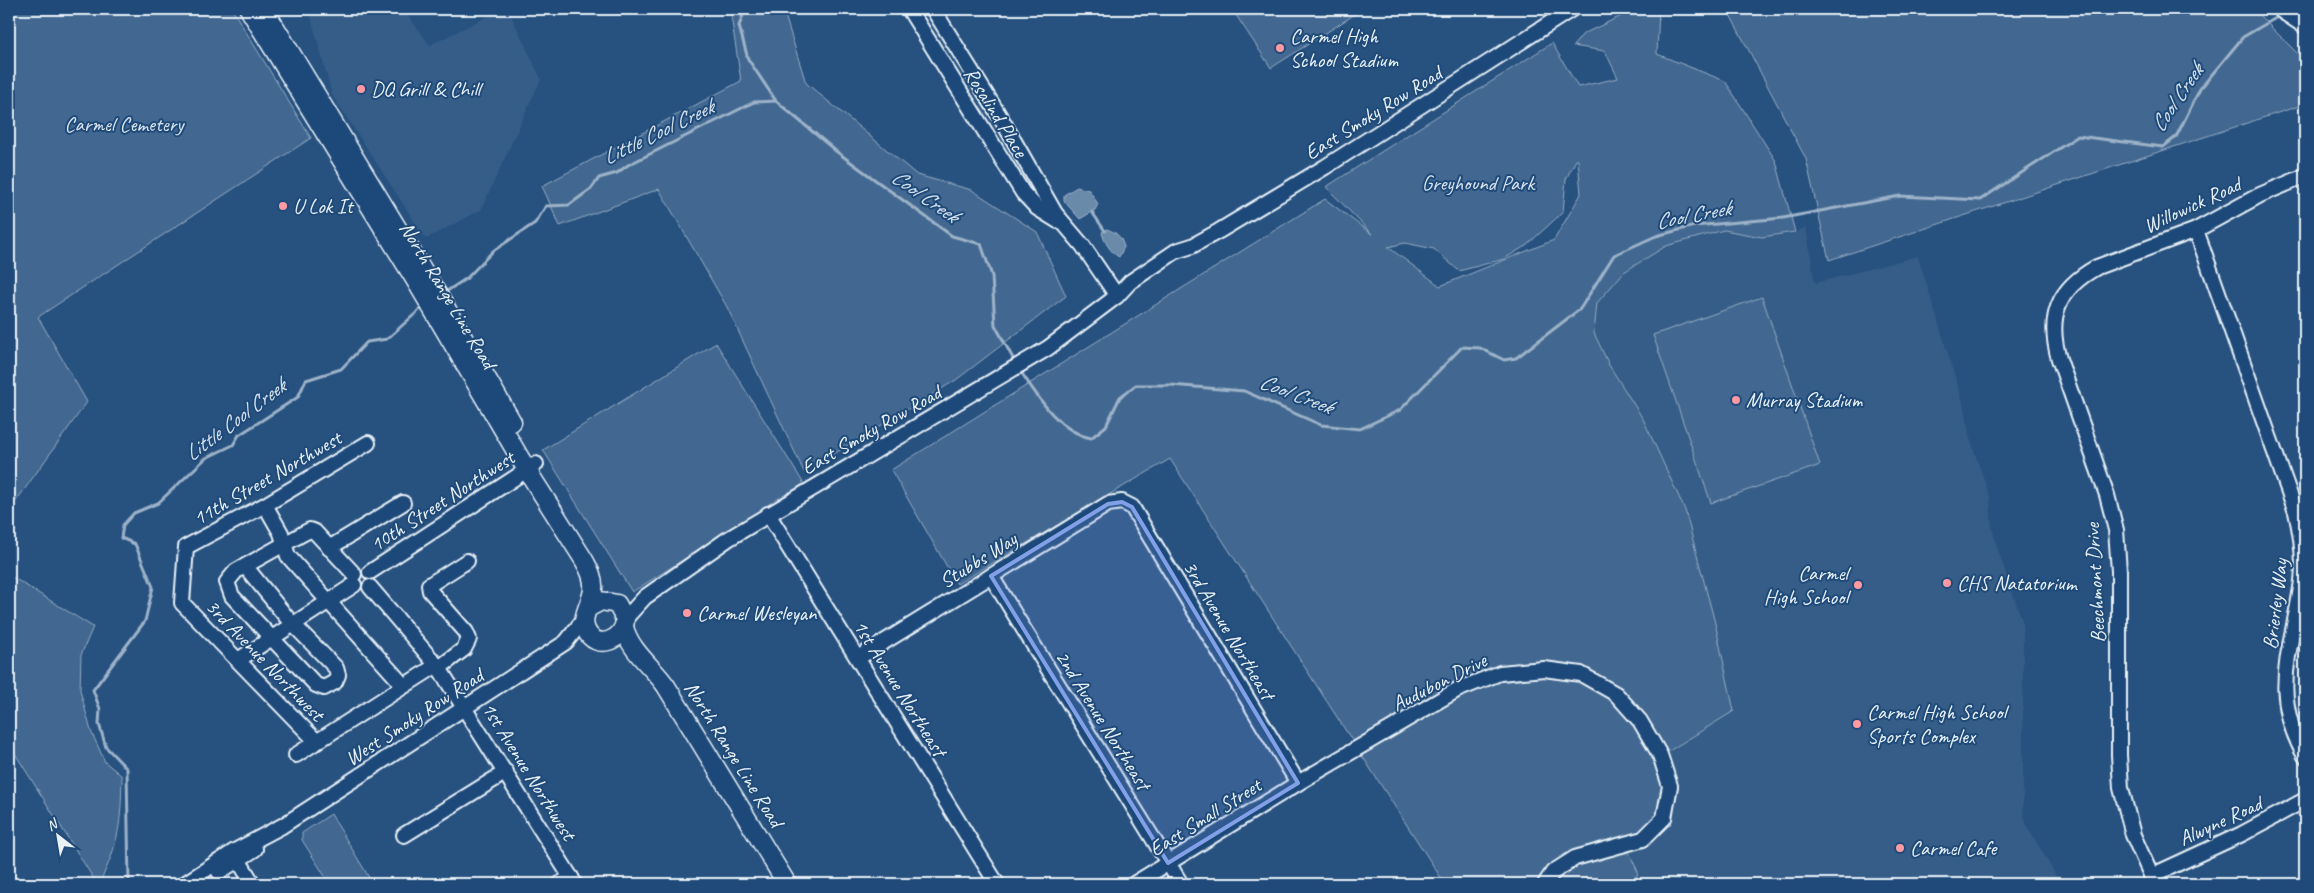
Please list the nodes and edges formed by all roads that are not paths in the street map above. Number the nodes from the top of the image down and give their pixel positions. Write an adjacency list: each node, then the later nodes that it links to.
1 (249, 9): 14 (main road, North Range Line Road)
2 (264, 9): 14 (main road, North Range Line Road)
3 (909, 9): 11 (street, Rosalind Place)
4 (933, 9): 11 (street, Rosalind Place)
5 (1572, 9): 15 (street, East Smoky Row Road)
6 (2284, 9): 9 (highway)
7 (2301, 9): 8 (highway)
8 (2305, 13)
9 (2305, 23)
10 (2305, 176): 12 (street, Willowick Road)
11 (1063, 223): 15 (street, Rosalind Place)
12 (2196, 230): 13 (street, Willowick Road); 46 (street, Brierley Way)
13 (2094, 269): 53 (street, Beechmont Drive)
14 (421, 278): 17 (main road, North Range Line Road)
15 (1117, 296): 21 (street, East Smoky Row Road)
16 (368, 443): 20 (street, 11th Street Northwest)
17 (532, 467): 27 (street, 10th Street Northwest); 32 (main road, North Range Line Road); 33 (main road, North Range Line Road)
18 (1122, 502): 28 (street, Stubbs Way); 48 (street, 3rd Avenue Northeast)
19 (403, 504): 24 (street)
20 (265, 505): 22 (street); 23 (street, 11th Street Northwest)
21 (768, 514): 33 (street, East Smoky Row Road); 39 (street, 1st Avenue Northeast)
22 (283, 545): 24 (street); 26 (street); 31 (street)
23 (186, 547): 40 (street, 3rd Avenue Northwest)
24 (329, 548): 29 (street)
25 (467, 561): 41 (street)
26 (245, 566): 34 (street); 35 (street)
27 (370, 572): 29 (street); 30 (street)
28 (992, 576): 39 (street, Stubbs Way); 52 (street, 2nd Avenue Northeast)
29 (354, 579): 30 (street); 31 (street)
30 (370, 587): 41 (street, 1st Avenue Northwest)
31 (328, 602): 34 (street); 42 (street)
32 (586, 613): 33 (main road); 36 (main road); 37 (street, West Smoky Row Road)
33 (619, 613): 36 (main road); 38 (main road, North Range Line Road)
34 (293, 624): 35 (street); 35 (street)
35 (271, 638): 40 (street)
36 (602, 640): 37 (street, West Smoky Row Road); 38 (main road, North Range Line Road)
37 (566, 642): 43 (street, West Smoky Row Road)
38 (636, 652): 58 (main road, North Range Line Road)
39 (858, 658): 59 (street, 1st Avenue Northeast)
40 (238, 660): 44 (street, 3rd Avenue Northwest)
41 (438, 666): 42 (street); 43 (street, 1st Avenue Northwest)
42 (404, 686): 44 (street)
43 (466, 708): 47 (street, 1st Avenue Northwest); 51 (street, West Smoky Row Road)
44 (317, 742): 45 (street)
45 (296, 755)
46 (2305, 756)
47 (506, 772): 50 (street); 54 (street, 1st Avenue Northwest)
48 (1298, 783): 52 (street, East Small Street); 62 (street, Audubon Drive)
49 (2305, 800): 53 (street, Alwyne Road)
50 (404, 835)
51 (236, 856): 55 (street, West Smoky Row Road); 56 (street, West Smoky Row Road); 57 (street)
52 (1168, 864): 60 (street, East Small Street); 61 (street, 2nd Avenue Northeast)
53 (2153, 880)
54 (569, 882)
55 (184, 884)
56 (199, 884)
57 (253, 884)
58 (787, 884)
59 (998, 884)
60 (1134, 884)
61 (1181, 884)
62 (1545, 884)

